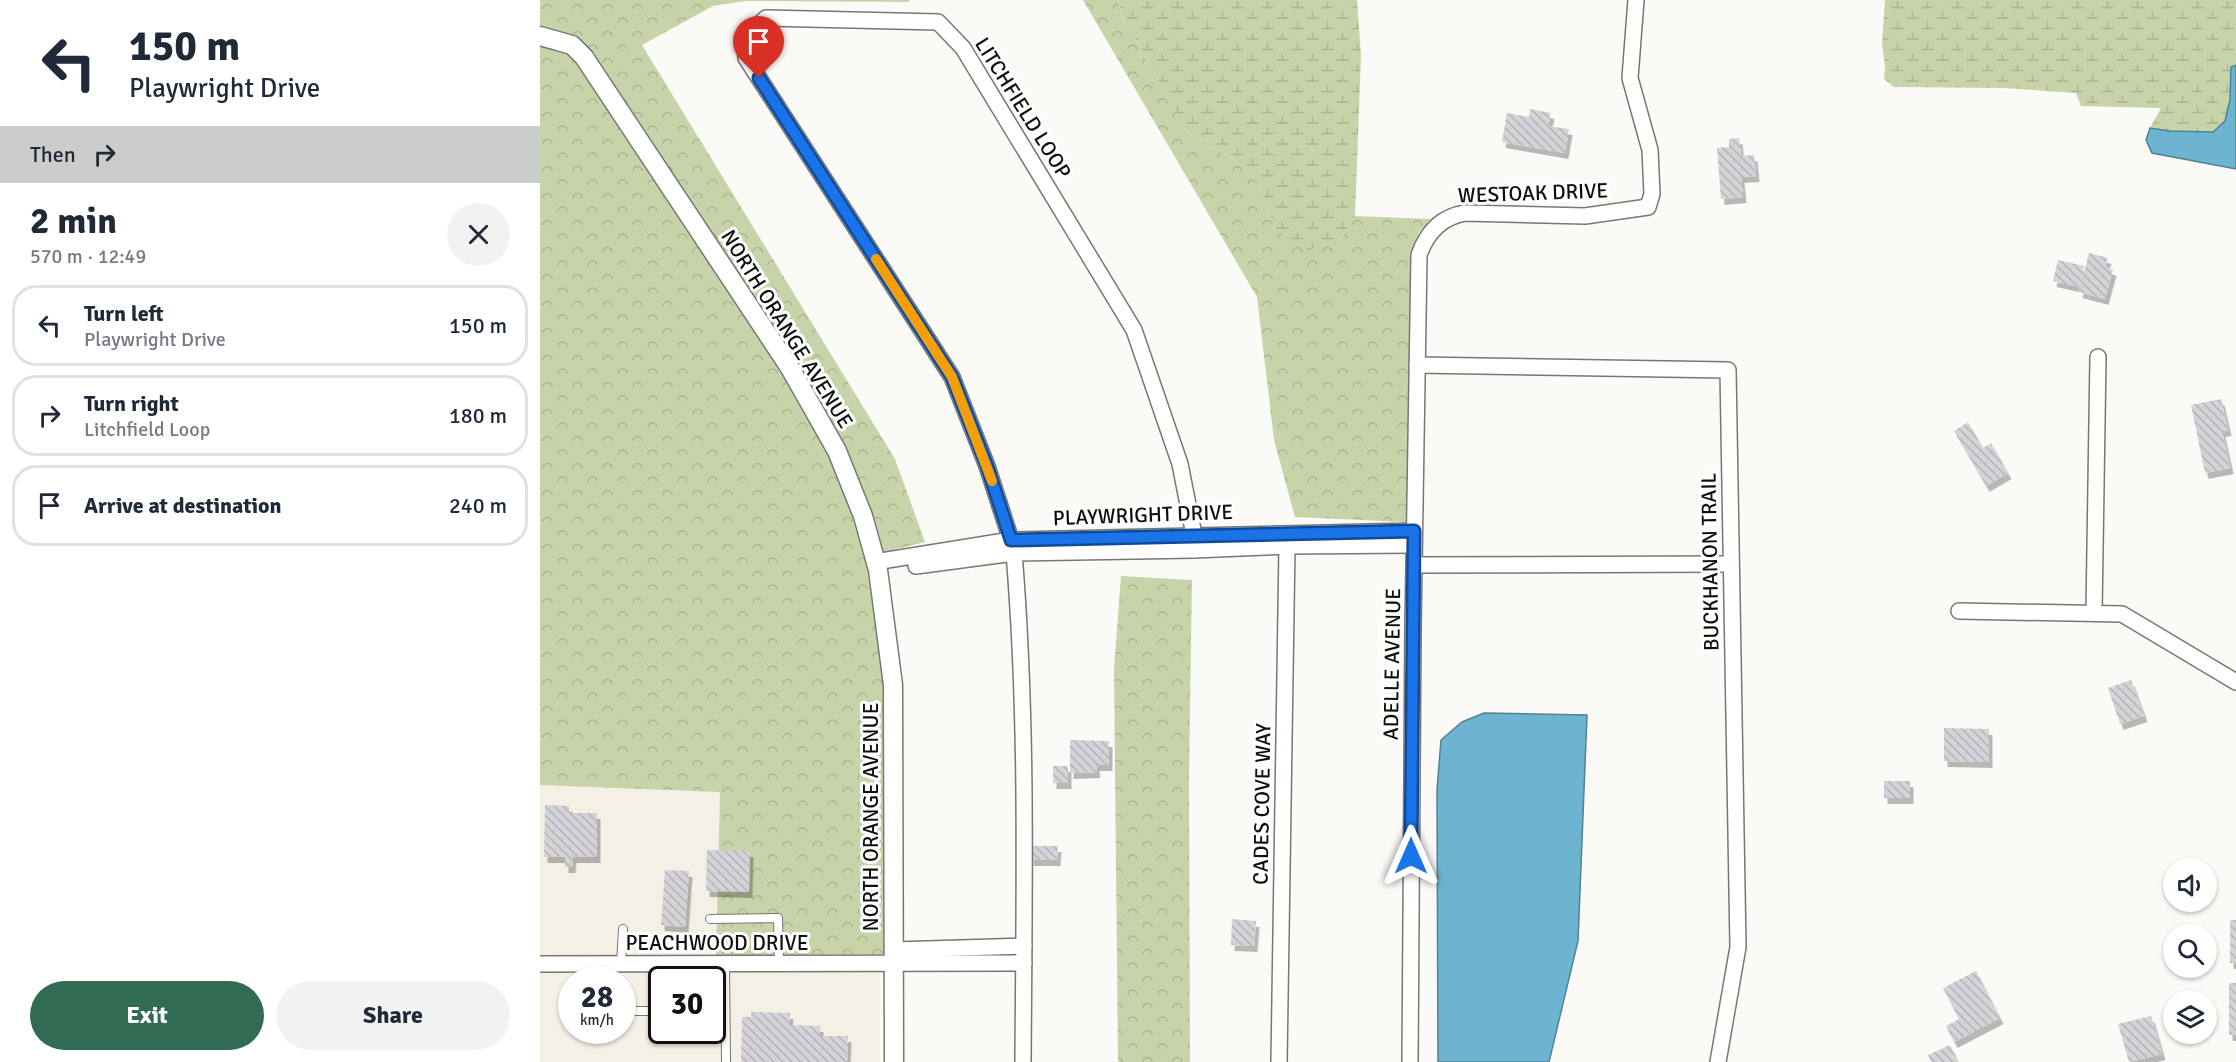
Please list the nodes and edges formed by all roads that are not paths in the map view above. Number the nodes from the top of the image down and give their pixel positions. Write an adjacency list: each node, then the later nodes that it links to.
1 (1636, 0): 3 (street, WESTOAK DRIVE)
2 (540, 36): 12 (street, NORTH ORANGE AVENUE)
3 (1430, 233): 5 (street, ADELLE AVENUE)
4 (2098, 357): 14 (street)
5 (1417, 365): 6 (street, ADELLE AVENUE); 10 (street, BUCKHANON TRAIL)
6 (1414, 538): 7 (street, PLAYWRIGHT DRIVE); 8 (street, PLAYWRIGHT DRIVE); 11 (street, ADELLE AVENUE)
7 (1194, 542): 8 (street, PLAYWRIGHT DRIVE); 9 (street, PLAYWRIGHT DRIVE); 9 (street, LITCHFIELD LOOP)
8 (1287, 546): 30 (street, CADES COVE WAY)
9 (1012, 547): 12 (street, PLAYWRIGHT DRIVE); 18 (street)
10 (1731, 564): 11 (street); 32 (street, BUCKHANON TRAIL)
11 (1414, 565): 31 (street, ADELLE AVENUE)
12 (876, 566): 19 (street, NORTH ORANGE AVENUE)
13 (1959, 611): 14 (street)
14 (2094, 613): 15 (street)
15 (2236, 682)
16 (710, 920): 21 (lane)
17 (623, 929): 24 (lane)
18 (1024, 946): 19 (street); 22 (street)
19 (894, 957): 21 (street, PEACHWOOD DRIVE); 22 (street); 28 (street, NORTH ORANGE AVENUE)
20 (725, 963): 21 (street, PEACHWOOD DRIVE); 25 (street, PEACHWOOD DRIVE); 27 (lane)
21 (778, 963)
22 (1024, 963): 29 (street)
23 (540, 964): 24 (street, PEACHWOOD DRIVE)
24 (621, 964): 26 (street, PEACHWOOD DRIVE)
25 (707, 966)
26 (648, 968)
27 (726, 1062)
28 (894, 1062)
29 (1023, 1062)
30 (1280, 1062)
31 (1410, 1062)
32 (1718, 1062)

